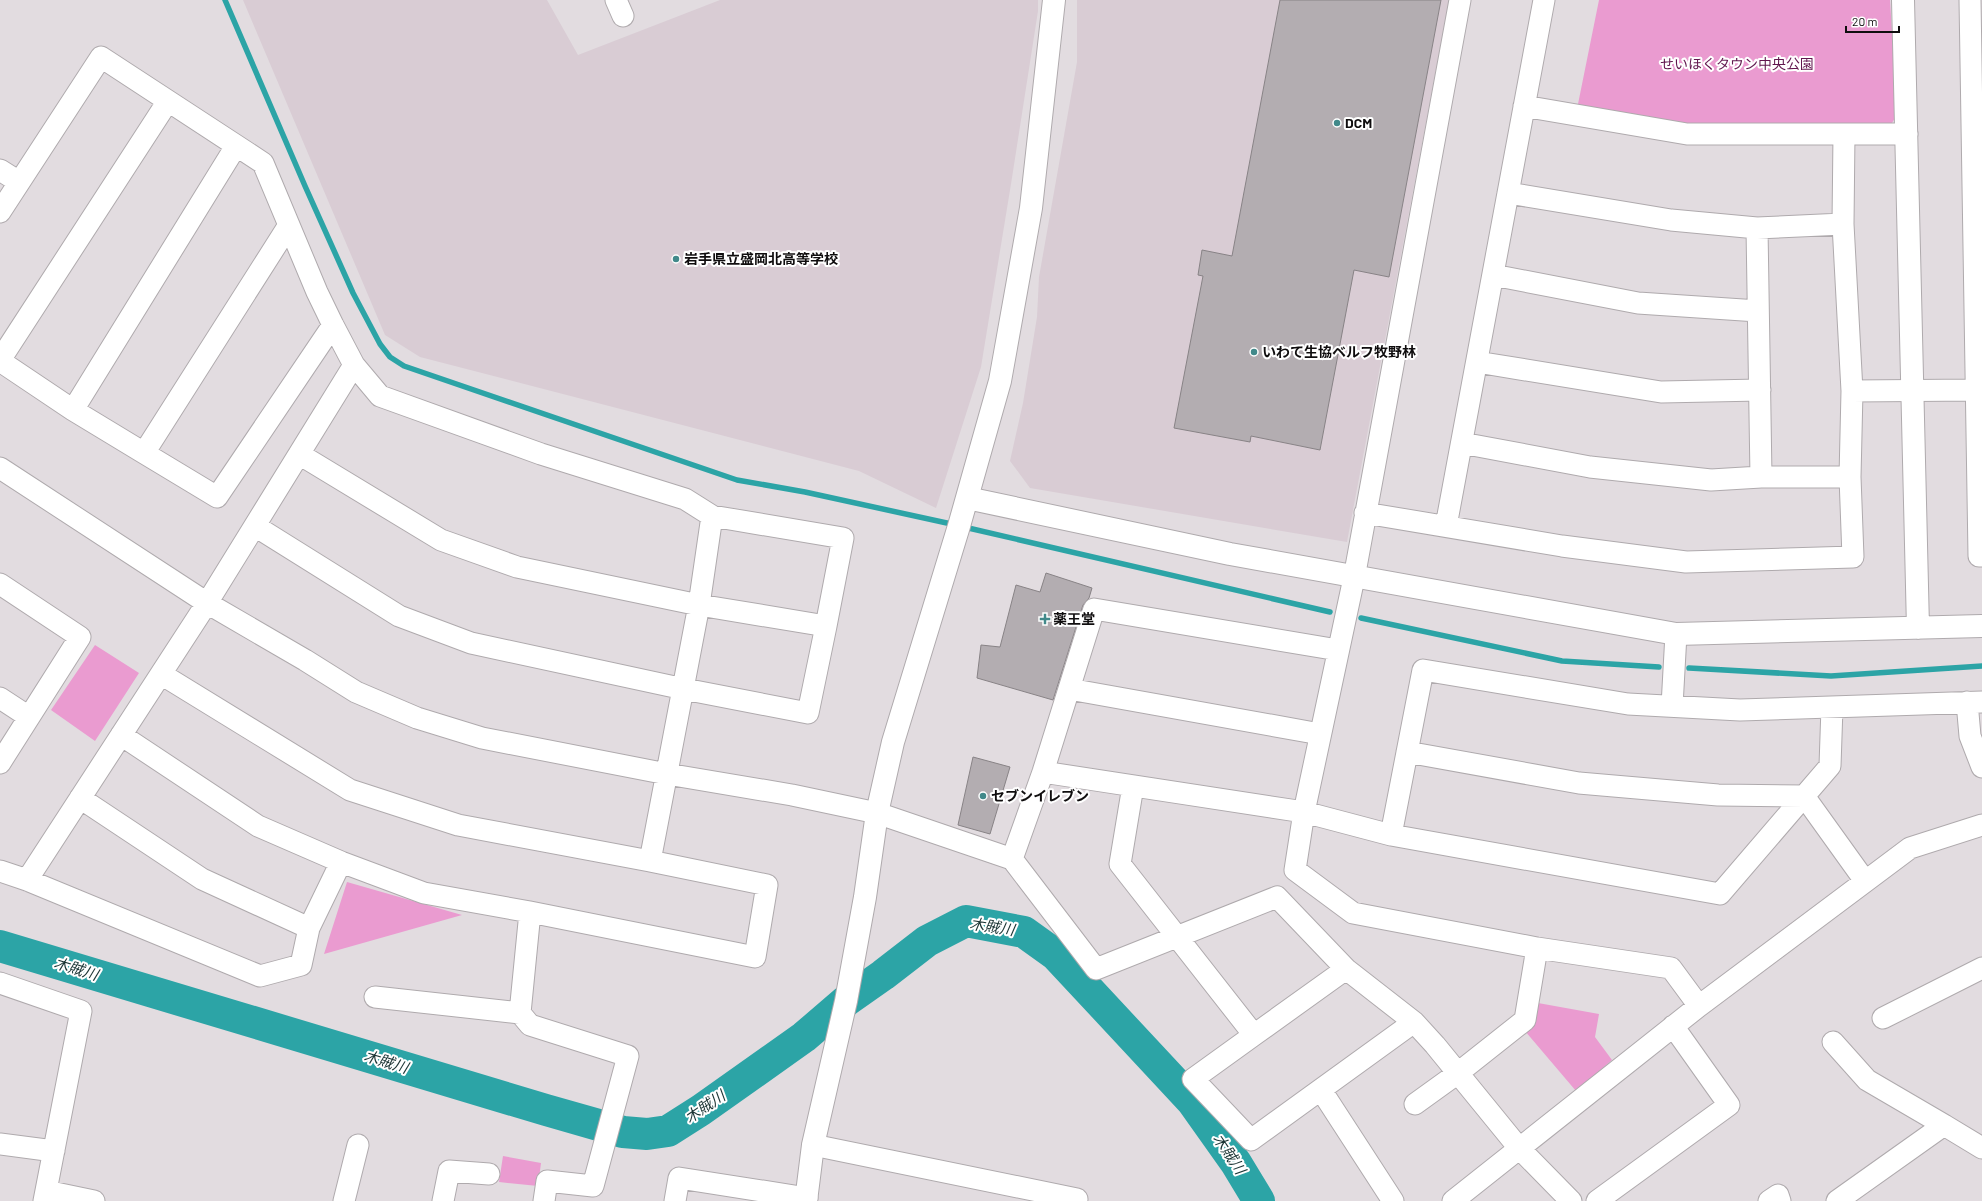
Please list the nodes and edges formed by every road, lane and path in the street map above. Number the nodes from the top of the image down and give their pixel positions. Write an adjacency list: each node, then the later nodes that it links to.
1 (1054, 0): 38 (street)
2 (1460, 0): 39 (street)
3 (1544, 0): 7 (street)
4 (1903, 0): 10 (street)
5 (1970, 0): 8 (street)
6 (168, 101): 11 (street); 13 (street); 23 (street)
7 (1524, 106): 9 (street); 14 (street)
8 (1977, 127): 16 (street)
9 (1844, 134): 10 (street); 17 (street)
10 (1907, 134): 27 (street)
11 (236, 146): 18 (street); 30 (street)
12 (0, 170): 13 (street)
13 (20, 182): 15 (street)
14 (1508, 193): 19 (street); 20 (street)
15 (0, 212)
16 (1977, 213): 28 (street)
17 (1843, 224): 19 (street); 29 (street)
18 (289, 225): 22 (street); 32 (street)
19 (1757, 228): 21 (street)
20 (1493, 275): 21 (street); 24 (street)
21 (1758, 311): 26 (street)
22 (333, 325): 25 (street); 32 (street)
23 (0, 361): 30 (street)
24 (1477, 362): 26 (street); 42 (street)
25 (354, 365): 33 (street); 40 (street)
26 (1760, 390): 36 (street)
27 (1913, 390): 28 (street); 29 (street); 50 (street)
28 (1976, 390): 35 (street)
29 (1852, 391): 37 (street)
30 (73, 410): 32 (street)
31 (1467, 444): 36 (street)
32 (144, 453)
33 (299, 454): 41 (street); 47 (street)
34 (0, 468): 46 (street)
35 (1980, 474): 43 (street)
36 (1761, 477): 37 (street)
37 (1850, 478): 42 (street)
38 (967, 498): 44 (street); 72 (street)
39 (1365, 513): 42 (street); 44 (street)
40 (712, 516): 47 (street); 48 (street)
41 (255, 526): 46 (street); 54 (street)
42 (1446, 526)
43 (1982, 556)
44 (1354, 578): 51 (street); 52 (street)
45 (0, 584): 60 (street)
46 (207, 603): 53 (street); 67 (street)
47 (699, 605): 48 (street); 54 (street)
48 (826, 626): 54 (street)
49 (1982, 626): 50 (street)
50 (1918, 628): 51 (street)
51 (1676, 634): 58 (street)
52 (1338, 650): 55 (street); 61 (street)
53 (161, 674): 62 (street); 76 (street)
54 (684, 689): 67 (street)
55 (1069, 690): 61 (street); 66 (street)
56 (0, 698): 60 (street)
57 (1974, 702): 59 (street); 65 (street)
58 (1672, 706): 59 (street); 63 (street)
59 (1832, 707): 69 (street)
60 (29, 717): 64 (street)
61 (1320, 734): 71 (street)
62 (121, 735): 70 (street); 77 (street)
63 (1407, 752): 69 (street); 74 (street)
64 (0, 763)
65 (1982, 767)
66 (1043, 772): 68 (street); 75 (street)
67 (667, 774): 72 (street); 76 (street)
68 (1133, 786): 71 (street); 83 (street)
69 (1804, 796): 74 (street); 80 (street)
70 (80, 798): 79 (street); 82 (street)
71 (1304, 812): 74 (street); 84 (street)
72 (877, 813): 75 (street); 102 (street)
73 (1982, 825): 80 (street)
74 (1391, 835)
75 (1012, 859): 83 (street)
76 (650, 861): 81 (street)
77 (341, 862): 81 (street); 82 (street)
78 (0, 871): 79 (street)
79 (27, 880): 82 (street)
80 (1865, 881): 89 (street)
81 (530, 912): 90 (street)
82 (309, 928)
83 (1177, 936): 86 (street); 94 (street)
84 (1536, 948): 89 (street); 96 (street)
85 (1982, 968): 91 (street)
86 (1346, 969): 92 (street); 94 (street)
87 (0, 983): 105 (street)
88 (375, 997): 90 (street)
89 (1698, 1006): 93 (street)
90 (520, 1013): 112 (street)
91 (1883, 1018)
92 (1414, 1022): 96 (street); 97 (street)
93 (1673, 1026): 103 (street); 118 (street)
94 (1254, 1035): 97 (street)
95 (1833, 1042): 99 (street)
96 (1458, 1073): 98 (street); 103 (street)
97 (1321, 1090): 115 (street)
98 (1415, 1104)
99 (1944, 1125): 104 (street); 121 (street)
100 (0, 1144): 105 (street)
101 (358, 1145): 110 (street)
102 (813, 1145): 108 (street); 114 (street)
103 (1520, 1148): 116 (street); 117 (street)
104 (1982, 1148)
105 (54, 1151): 107 (street)
106 (489, 1174): 111 (street)
107 (45, 1196): 109 (street)
108 (807, 1199): 113 (street)
109 (94, 1201)
110 (344, 1201)
111 (443, 1201)
112 (544, 1201)
113 (675, 1201)
114 (1076, 1201)
115 (1393, 1201)
116 (1453, 1201)
117 (1571, 1201)
118 (1597, 1201)
119 (1769, 1201): 120 (street)
120 (1780, 1201)
121 (1837, 1201)

